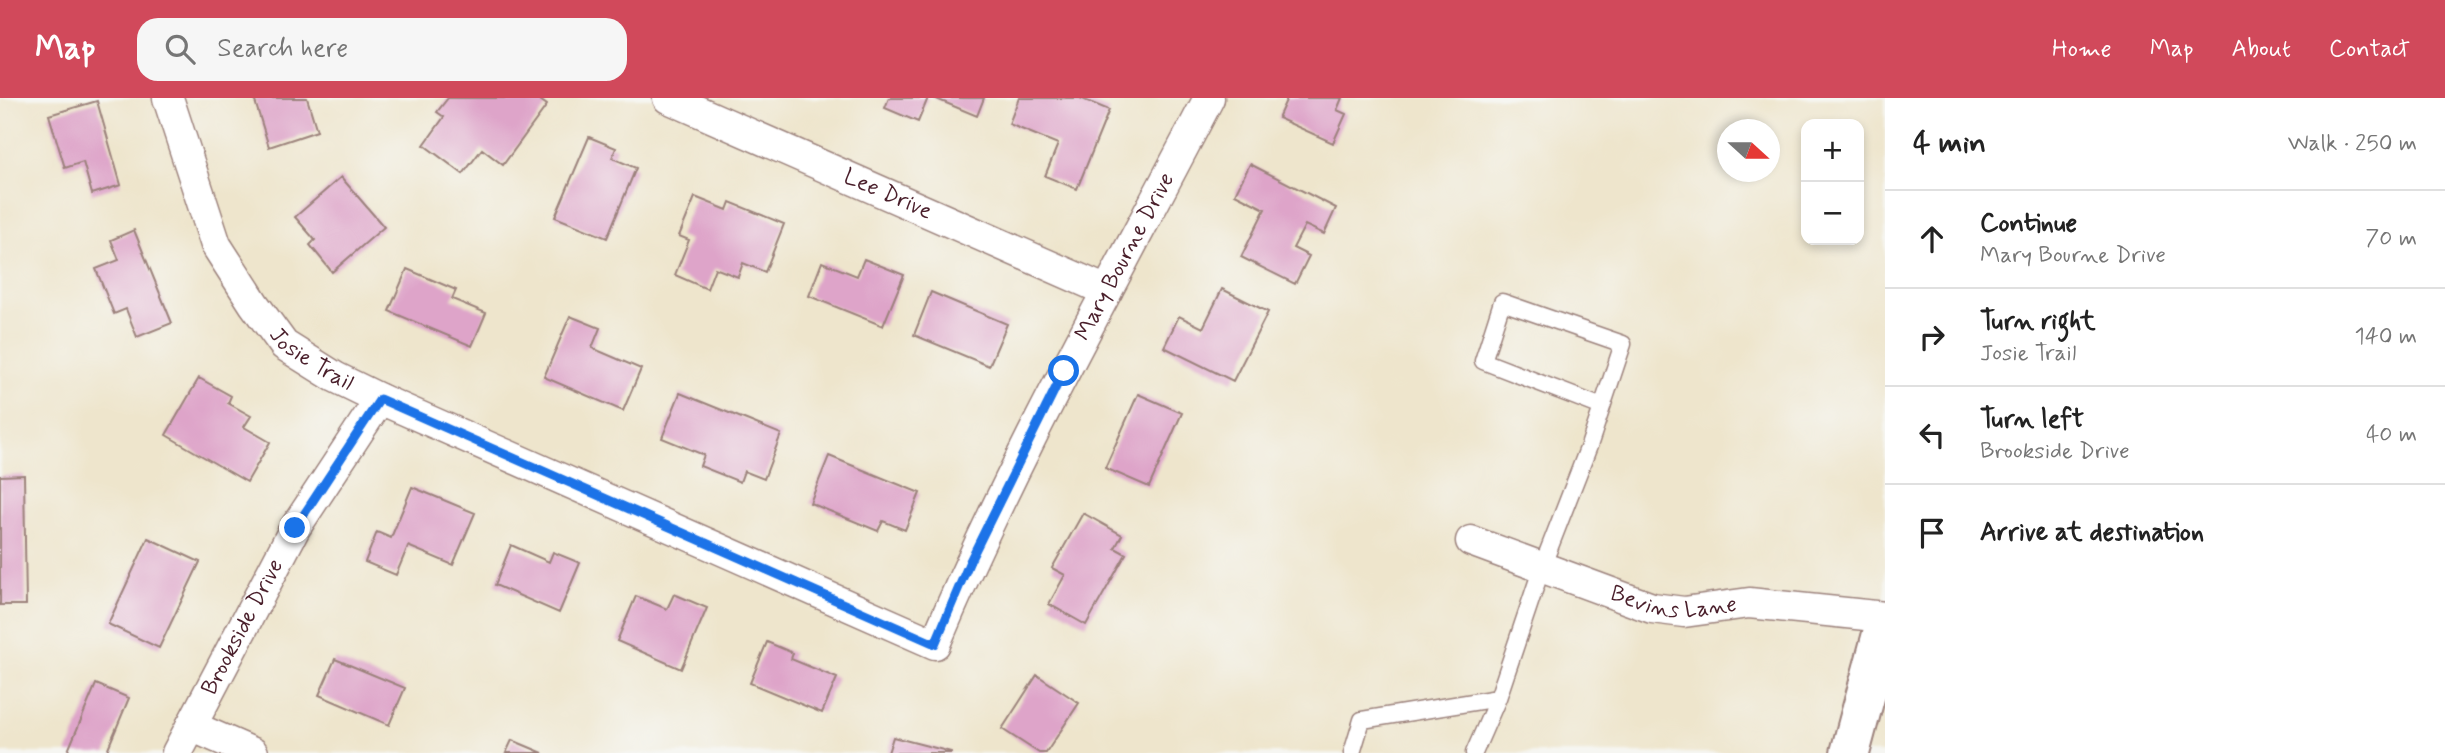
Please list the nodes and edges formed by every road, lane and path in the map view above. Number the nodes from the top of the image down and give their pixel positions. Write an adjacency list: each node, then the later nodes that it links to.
1 (168, 98): 5 (street, Josie Trail)
2 (668, 98): 4 (street, Lee Drive)
3 (1209, 98): 4 (street, Mary Bourne Drive)
4 (1107, 291): 11 (street, Mary Bourne Drive)
5 (380, 399): 11 (street, Josie Trail); 13 (street, Brookside Drive)
6 (1602, 407): 6 (lane); 8 (lane)
7 (1471, 541): 8 (street, Bevins Lane)
8 (1542, 567): 9 (street, Bevins Lane); 12 (lane)
9 (1885, 617)
10 (1885, 623): 18 (main road)
11 (935, 644)
12 (1498, 698): 16 (lane); 17 (lane)
13 (191, 726): 14 (street, Brookside Drive); 15 (street)
14 (177, 753)
15 (253, 753)
16 (1352, 753)
17 (1474, 753)
18 (1850, 753)

